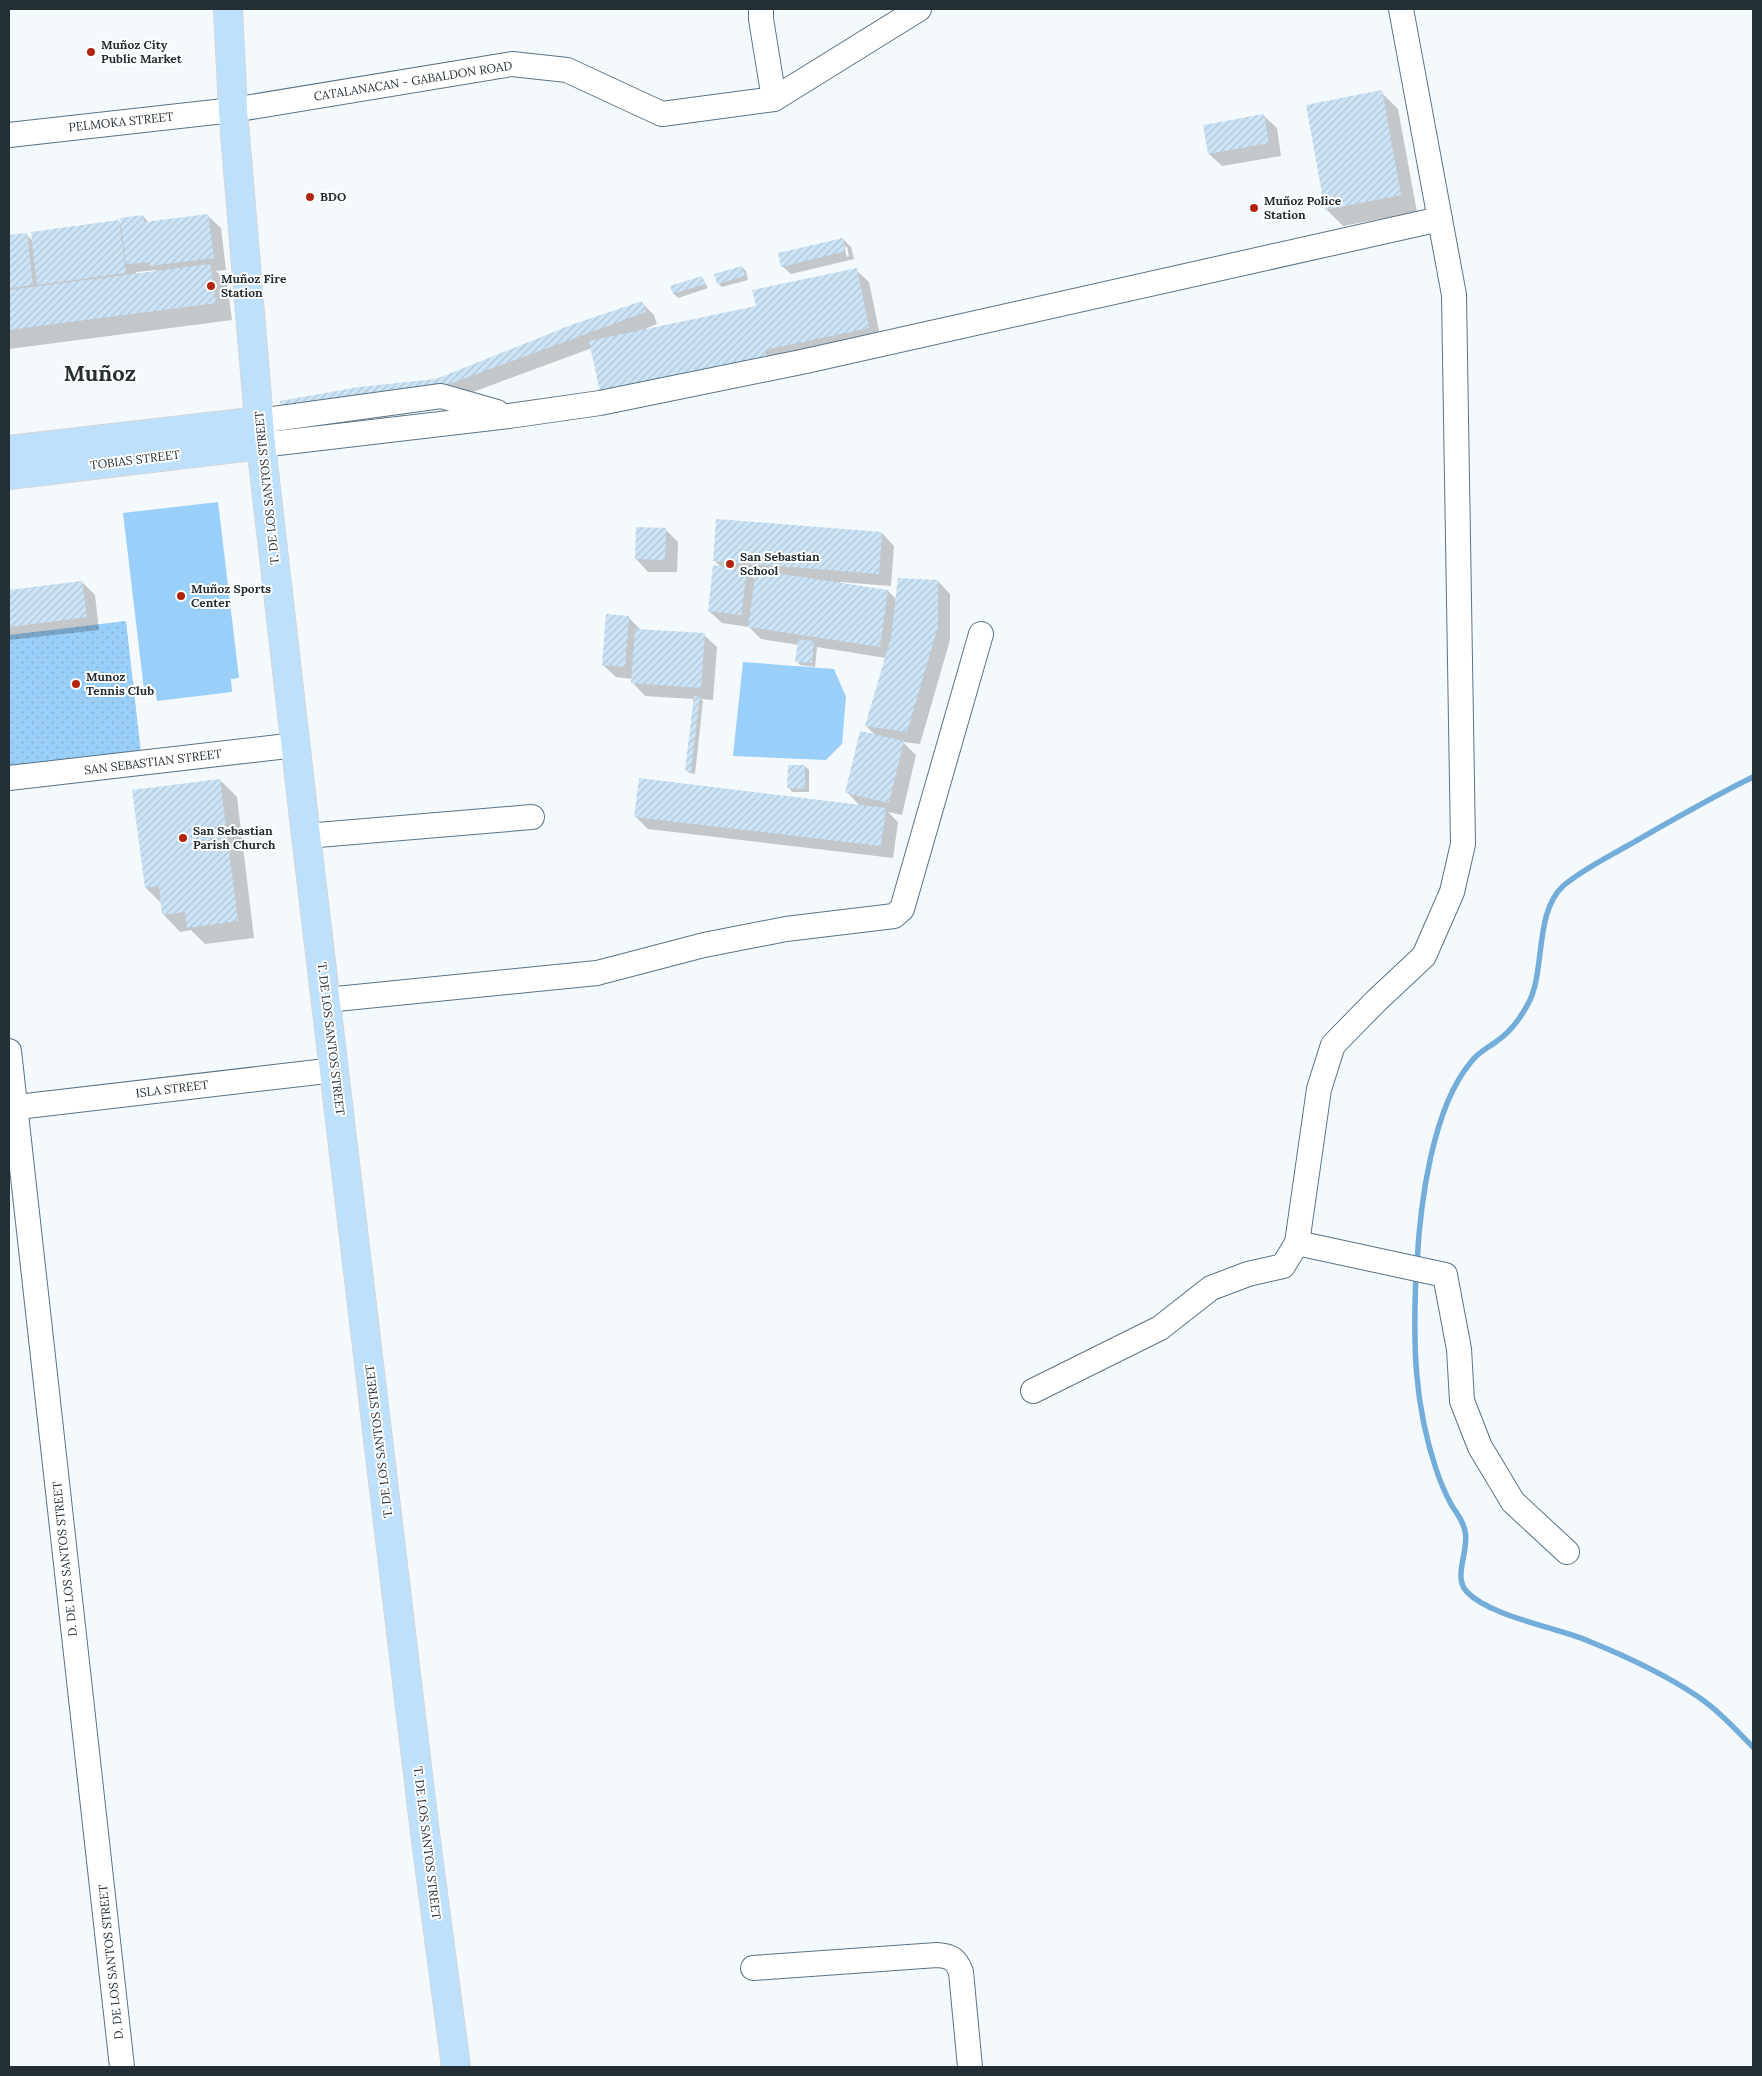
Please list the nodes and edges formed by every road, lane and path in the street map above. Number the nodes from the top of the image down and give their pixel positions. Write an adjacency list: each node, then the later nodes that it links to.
1 (228, 9): 6 (main road, T. DE LOS SANTOS STREET)
2 (919, 9): 5 (street, CATALANACAN - GABALDON ROAD)
3 (1401, 9): 8 (street)
4 (760, 12): 5 (street)
5 (774, 98): 6 (street, CATALANACAN - GABALDON ROAD)
6 (233, 110): 7 (street, PELMOKA STREET); 9 (main road, T. DE LOS SANTOS STREET)
7 (9, 135)
8 (1440, 219): 9 (street); 21 (street)
9 (260, 433): 10 (main road, TOBIAS STREET); 11 (main road, TOBIAS STREET); 13 (main road, T. DE LOS SANTOS STREET)
10 (9, 450)
11 (9, 475)
12 (981, 634): 17 (street)
13 (296, 745): 14 (street, SAN SEBASTIAN STREET); 16 (main road, T. DE LOS SANTOS STREET)
14 (9, 778)
15 (532, 817): 16 (street)
16 (306, 836): 17 (main road, T. DE LOS SANTOS STREET)
17 (326, 1000): 19 (main road, T. DE LOS SANTOS STREET)
18 (9, 1051): 20 (street, D. DE LOS SANTOS STREET)
19 (335, 1070): 20 (street, ISLA STREET); 26 (main road, T. DE LOS SANTOS STREET)
20 (12, 1108): 25 (street, D. DE LOS SANTOS STREET)
21 (1296, 1243): 22 (street); 23 (street)
22 (1033, 1391)
23 (1567, 1552)
24 (753, 1968): 27 (street)
25 (122, 2067)
26 (456, 2067)
27 (970, 2067)

